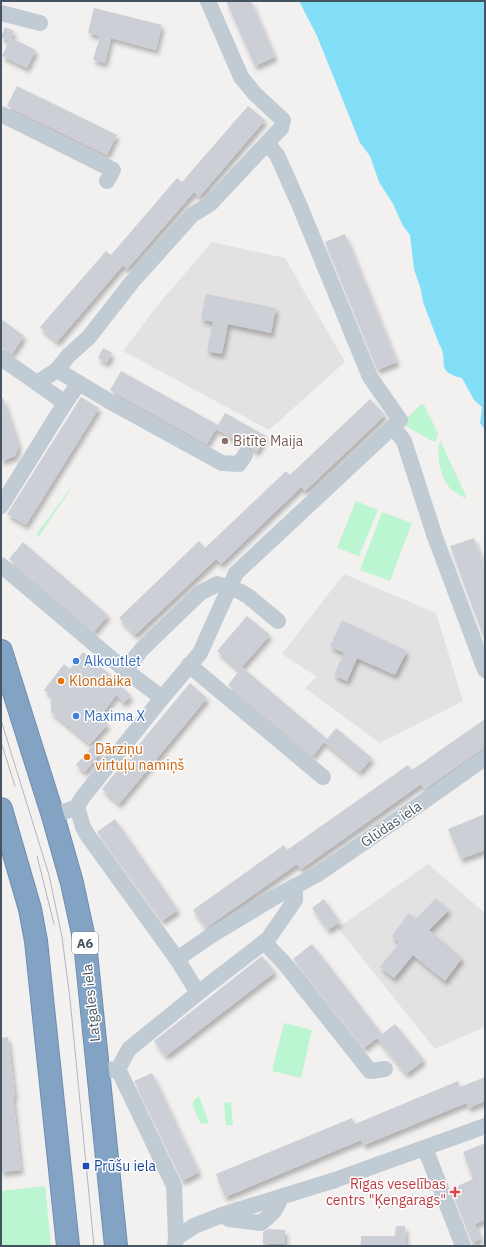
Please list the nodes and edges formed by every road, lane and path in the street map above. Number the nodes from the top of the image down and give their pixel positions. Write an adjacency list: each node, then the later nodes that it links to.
1 (208, 1): 5 (street)
2 (1, 13): 3 (street)
3 (40, 22)
4 (1, 114): 6 (street)
5 (267, 143): 8 (street); 12 (street)
6 (108, 182)
7 (1, 358): 9 (street)
8 (57, 370): 9 (street); 10 (street)
9 (37, 383): 11 (street)
10 (79, 383): 11 (street); 13 (street)
11 (65, 403): 14 (street)
12 (393, 427): 16 (street); 21 (street)
13 (245, 455)
14 (1, 506)
15 (1, 565): 20 (street)
16 (229, 588): 17 (street); 19 (street); 20 (street)
17 (278, 621)
18 (1, 651): 27 (highway, Latgales iela / A6)
19 (189, 665): 22 (street); 24 (street)
20 (125, 670): 22 (street)
21 (485, 670)
22 (162, 698): 25 (street)
23 (485, 758): 28 (street, Glūdas iela)
24 (323, 777)
25 (77, 807): 27 (street); 30 (street)
26 (1, 809): 37 (highway)
27 (53, 816): 33 (highway, Latgales iela / A6)
28 (295, 886): 29 (street); 30 (street, Glūdas iela)
29 (264, 942): 31 (street); 32 (street)
30 (177, 959): 31 (street)
31 (198, 993): 33 (street)
32 (385, 1069)
33 (108, 1071): 36 (street); 38 (highway, Latgales iela / A6)
34 (485, 1126): 35 (street)
35 (425, 1148): 36 (street); 39 (street)
36 (175, 1242)
37 (68, 1246)
38 (116, 1246)
39 (463, 1246)

